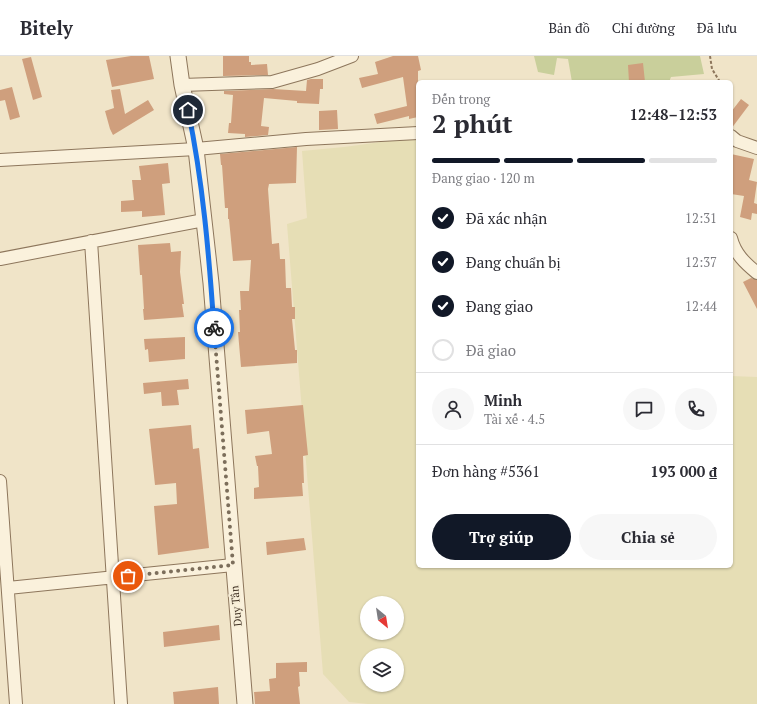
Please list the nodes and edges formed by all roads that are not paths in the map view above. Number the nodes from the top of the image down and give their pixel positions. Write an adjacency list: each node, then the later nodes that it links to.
1 (178, 56): 3 (street, Duy Tân)
2 (352, 56): 3 (street)
3 (182, 85): 7 (street, Duy Tân)
4 (416, 133): 7 (street)
5 (733, 138): 6 (street)
6 (757, 148)
7 (196, 149): 8 (street); 9 (street, Duy Tân)
8 (0, 160)
9 (204, 220): 10 (street); 15 (street, Duy Tân)
10 (91, 241): 12 (street); 16 (street)
11 (733, 244): 13 (street)
12 (0, 259)
13 (757, 273)
14 (0, 481): 17 (street)
15 (233, 565): 16 (street); 20 (street, Duy Tân)
16 (114, 577): 17 (street); 19 (street)
17 (8, 588): 18 (street)
18 (16, 704)
19 (121, 704)
20 (245, 704)

